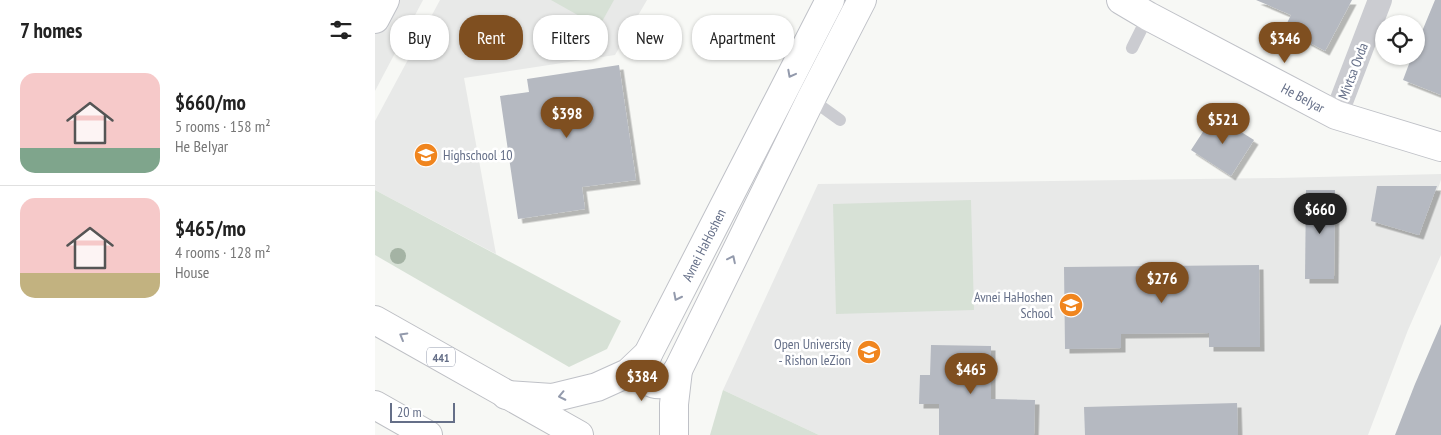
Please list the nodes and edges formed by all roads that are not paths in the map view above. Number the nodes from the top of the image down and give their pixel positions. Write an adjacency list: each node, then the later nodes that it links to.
1 (385, 0): 7 (street)
2 (830, 0): 14 (street, Avnei HaHoshen, one-way to 14)
3 (863, 0): 9 (street)
4 (1121, 0): 6 (street, He BeIyar)
5 (1380, 0): 10 (street, Mivtsa Ovda)
6 (1148, 16): 8 (lane); 10 (street, He BeIyar)
7 (375, 19)
8 (1132, 48)
9 (811, 99): 11 (lane); 15 (street, one-way to 9)
10 (1336, 115): 12 (street, He BeIyar)
11 (839, 120)
12 (1441, 147)
13 (375, 319): 16 (street, 441, one-way to 13)
14 (648, 354): 15 (street); 16 (street, Avnei HaHoshen, one-way to 16)
15 (678, 370): 20 (street)
16 (506, 394): 19 (street, 441)
17 (375, 405): 18 (street)
18 (428, 435)
19 (579, 435)
20 (674, 435)

